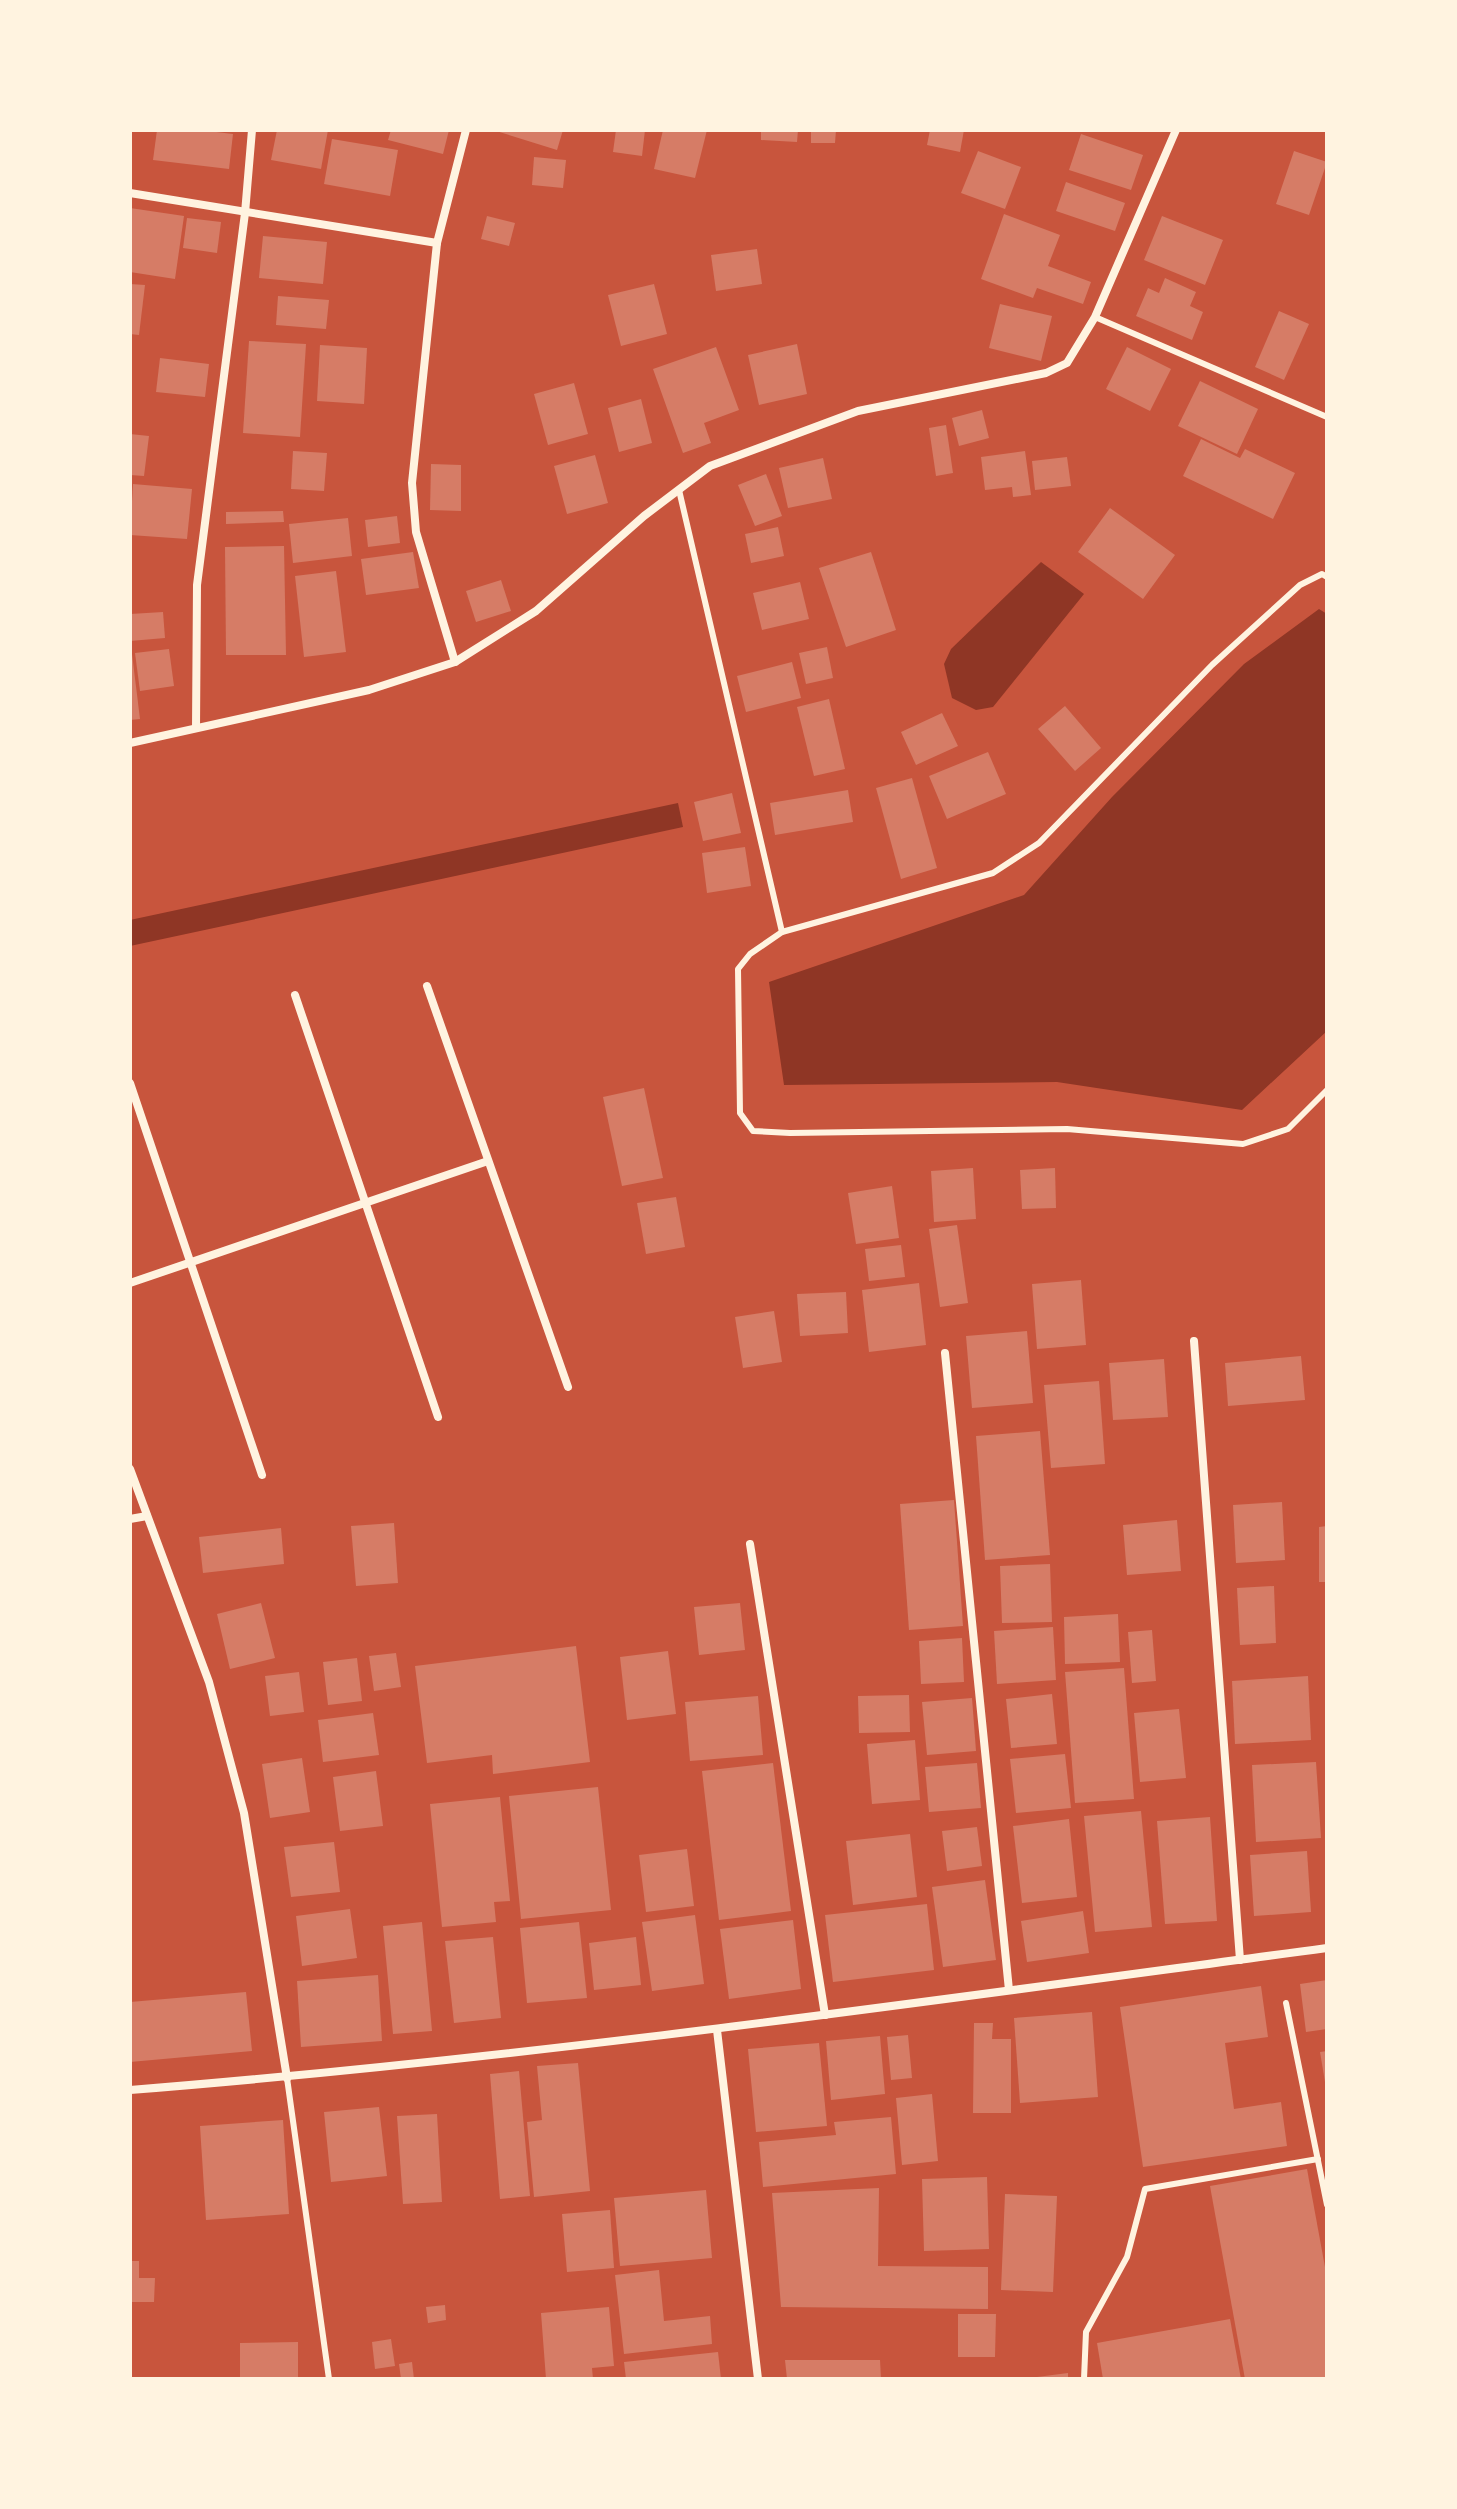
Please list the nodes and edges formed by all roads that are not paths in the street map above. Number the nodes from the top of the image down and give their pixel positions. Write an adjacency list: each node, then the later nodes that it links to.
1 (252, 130): 5 (street)
2 (466, 130): 6 (street)
3 (1176, 130): 7 (street)
4 (130, 193): 5 (street)
5 (245, 213): 6 (street); 12 (street)
6 (437, 243): 11 (street)
7 (1095, 317): 8 (lane); 9 (street)
8 (1327, 417)
9 (679, 490): 11 (street); 14 (lane)
10 (1327, 577): 14 (lane)
11 (455, 662): 12 (street)
12 (196, 728): 13 (street)
13 (130, 743)
14 (782, 932): 18 (lane)
15 (427, 986): 19 (street)
16 (295, 995): 20 (street)
17 (130, 1083): 21 (street)
18 (1327, 1090)
19 (488, 1161): 20 (street); 25 (street)
20 (365, 1203): 21 (street); 26 (street)
21 (191, 1262): 22 (street); 28 (street)
22 (130, 1283)
23 (1194, 1341): 33 (street)
24 (945, 1353): 34 (street)
25 (568, 1387)
26 (438, 1417)
27 (130, 1469): 29 (street)
28 (262, 1475)
29 (147, 1516): 30 (street); 38 (street)
30 (130, 1519)
31 (750, 1544): 36 (street)
32 (1327, 1948): 33 (street)
33 (1240, 1960): 34 (street)
34 (1009, 1990): 36 (street)
35 (1286, 2003): 40 (lane)
36 (825, 2015): 37 (street)
37 (717, 2030): 38 (street); 43 (street)
38 (287, 2078): 39 (street); 42 (lane)
39 (130, 2090)
40 (1318, 2159): 41 (lane); 44 (lane)
41 (1327, 2205)
42 (329, 2379)
43 (758, 2379)
44 (1084, 2379)

